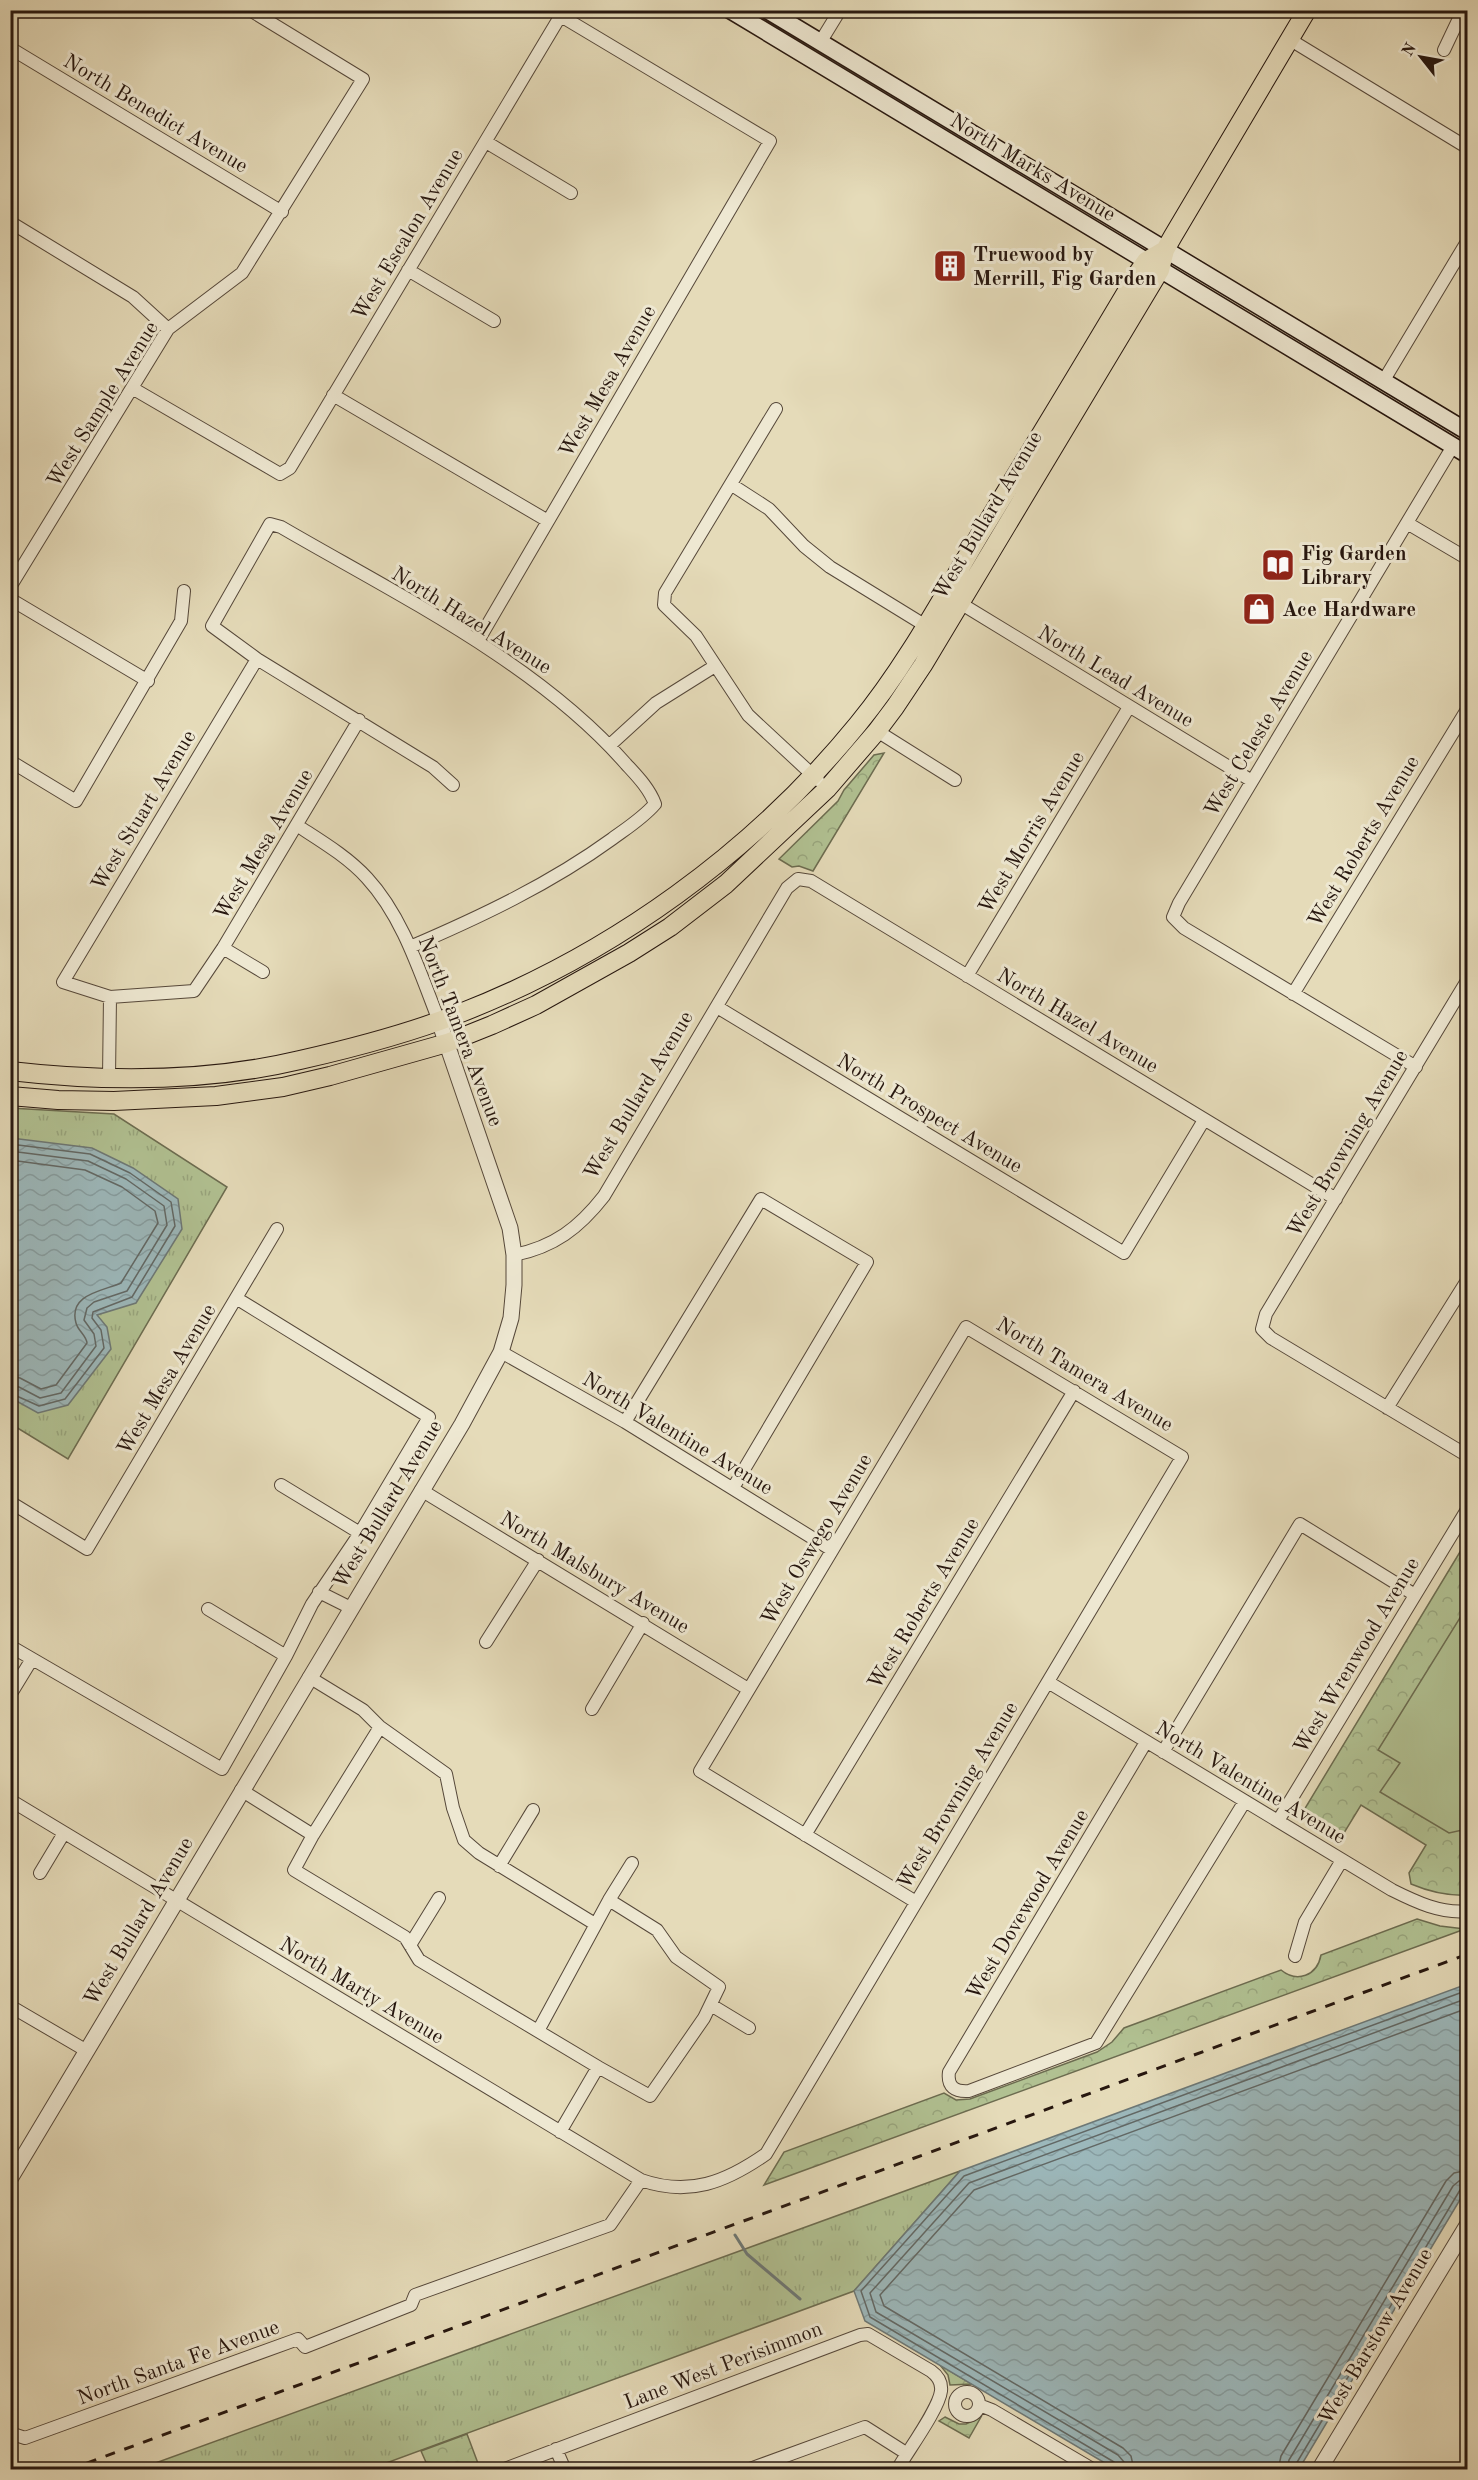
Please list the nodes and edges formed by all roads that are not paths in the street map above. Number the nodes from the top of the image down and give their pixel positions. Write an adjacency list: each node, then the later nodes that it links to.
1 (250, 10): 18 (street, West Sample Avenue)
2 (730, 10): 13 (main road, North Marks Avenue)
3 (748, 10): 10 (main road)
4 (767, 10): 10 (main road, North Marks Avenue)
5 (840, 10): 10 (street)
6 (1307, 10): 9 (main road, West Bullard Avenue)
7 (1463, 10): 12 (street)
8 (562, 13): 14 (street, West Escalon Avenue); 37 (street, West Mesa Avenue)
9 (1289, 39): 15 (street); 21 (main road, West Bullard Avenue)
10 (821, 41): 16 (main road, North Marks Avenue)
11 (10, 48): 18 (street, North Benedict Avenue)
12 (1444, 50)
13 (926, 129): 16 (main road); 22 (main road, North Marks Avenue)
14 (486, 142): 17 (street); 23 (street, West Escalon Avenue)
15 (1467, 148)
16 (1026, 166): 21 (main road, North Marks Avenue)
17 (571, 193)
18 (282, 212): 25 (street, West Sample Avenue)
19 (10, 222): 25 (street)
20 (1467, 240): 26 (street)
21 (1165, 250): 22 (main road, West Bullard Avenue); 26 (main road, North Marks Avenue)
22 (1153, 266): 27 (main road, North Marks Avenue); 32 (main road, West Bullard Avenue); 34 (main road, West Bullard Avenue)
23 (408, 270): 24 (street); 30 (street, West Escalon Avenue)
24 (494, 321)
25 (168, 329): 28 (street, West Sample Avenue)
26 (1384, 380): 29 (main road, North Marks Avenue)
27 (1346, 381): 29 (main road); 35 (main road, North Marks Avenue)
28 (132, 388): 30 (street, West Escalon Avenue); 40 (street, West Sample Avenue)
29 (1399, 390): 33 (main road, North Marks Avenue)
30 (333, 395): 37 (street)
31 (776, 409): 36 (street)
32 (1050, 419): 34 (main road); 44 (main road, West Bullard Avenue)
33 (1467, 432)
34 (1050, 448): 43 (main road, West Bullard Avenue)
35 (1463, 448): 38 (street, West Celeste Avenue)
36 (732, 485): 44 (street); 47 (street)
37 (548, 521): 45 (street, West Mesa Avenue)
38 (1407, 523): 39 (street); 58 (street, West Celeste Avenue)
39 (1467, 560)
40 (10, 587)
41 (184, 591): 48 (street)
42 (10, 599): 48 (street)
43 (960, 603): 50 (street, North Lead Avenue); 53 (main road, West Bullard Avenue)
44 (926, 626): 49 (main road, West Bullard Avenue)
45 (478, 641): 46 (street, North Hazel Avenue); 54 (street, North Hazel Avenue)
46 (257, 659): 52 (street); 69 (street, West Stuart Avenue)
47 (715, 666): 54 (street); 56 (street)
48 (148, 681): 55 (street)
49 (888, 685): 53 (main road); 56 (main road, West Bullard Avenue)
50 (1129, 707): 58 (street, North Lead Avenue); 66 (street, West Morris Avenue)
51 (1467, 708): 68 (street, West Roberts Avenue)
52 (359, 720): 59 (street); 61 (street, West Mesa Avenue)
53 (877, 731): 57 (street); 60 (main road, West Bullard Avenue)
54 (610, 745): 63 (street, North Hazel Avenue)
55 (10, 761)
56 (813, 775): 60 (street); 71 (main road, West Bullard Avenue)
57 (955, 780)
58 (1252, 781): 68 (street, West Celeste Avenue)
59 (453, 785)
60 (827, 789): 72 (main road, West Bullard Avenue)
61 (298, 826): 63 (street, North Tamera Avenue); 64 (street, West Mesa Avenue)
62 (798, 879): 66 (street, North Hazel Avenue); 70 (street, West Bullard Avenue)
63 (410, 947): 71 (street, North Tamera Avenue)
64 (223, 948): 65 (street, West Mesa Avenue); 69 (street)
65 (263, 972)
66 (967, 976): 77 (street, North Hazel Avenue)
67 (1467, 979): 73 (street, West Browning Avenue)
68 (1293, 994): 73 (street)
69 (110, 997): 75 (street)
70 (717, 1007): 77 (street, North Prospect Avenue); 80 (street, West Bullard Avenue)
71 (439, 1021): 72 (street, North Tamera Avenue); 75 (main road, West Bullard Avenue)
72 (447, 1043): 76 (main road, West Bullard Avenue); 80 (street, North Tamera Avenue)
73 (1416, 1067): 78 (street, West Browning Avenue)
74 (10, 1071): 75 (main road, West Bullard Avenue)
75 (109, 1077)
76 (10, 1096)
77 (1204, 1120): 78 (street, North Hazel Avenue)
78 (1336, 1199): 86 (street, West Browning Avenue)
79 (277, 1229): 82 (street, West Mesa Avenue)
80 (514, 1255): 84 (street, West Bullard Avenue)
81 (1467, 1279): 86 (street)
82 (236, 1298): 93 (street, West Mesa Avenue); 95 (street, West Bullard Avenue)
83 (966, 1327): 85 (street, North Tamera Avenue); 96 (street, West Oswego Avenue)
84 (501, 1352): 87 (street, North Valentine Avenue); 92 (street, West Bullard Avenue)
85 (1074, 1391): 89 (street, North Tamera Avenue); 122 (street, West Roberts Avenue)
86 (1387, 1408): 88 (street)
87 (625, 1422): 91 (street, North Valentine Avenue); 91 (street)
88 (1467, 1456)
89 (1182, 1457): 108 (street, West Browning Avenue)
90 (281, 1485): 95 (street)
91 (733, 1488): 96 (street, North Valentine Avenue)
92 (422, 1490): 97 (street, North Malsbury Avenue); 101 (street, West Bullard Avenue)
93 (10, 1502)
94 (1467, 1508): 99 (street, West Wrenwood Avenue)
95 (360, 1533): 98 (street, West Bullard Avenue)
96 (832, 1551): 109 (street, West Oswego Avenue)
97 (538, 1560): 102 (street, North Malsbury Avenue); 103 (street)
98 (319, 1592): 101 (street); 105 (street, West Bullard Avenue)
99 (1415, 1595): 114 (street); 119 (street, West Wrenwood Avenue)
100 (208, 1608): 105 (street)
101 (351, 1608): 107 (street, West Bullard Avenue)
102 (643, 1623): 109 (street, North Malsbury Avenue); 111 (street)
103 (486, 1642)
104 (10, 1646): 106 (street)
105 (286, 1656): 106 (street, West Bullard Avenue)
106 (32, 1659): 110 (street)
107 (309, 1677): 112 (street); 115 (street, West Bullard Avenue)
108 (1048, 1682): 113 (street, North Valentine Avenue); 130 (street, West Browning Avenue)
109 (748, 1689): 122 (street, West Oswego Avenue)
110 (10, 1695)
111 (592, 1709)
112 (380, 1727): 121 (street); 125 (street)
113 (1146, 1742): 114 (street, North Valentine Avenue); 117 (street, West Dovewood Avenue)
114 (1163, 1752): 117 (street, North Valentine Avenue)
115 (241, 1790): 121 (street); 129 (street, West Bullard Avenue)
116 (10, 1800): 120 (street, North Marty Avenue)
117 (1245, 1801): 119 (street, North Valentine Avenue)
118 (533, 1810): 125 (street)
119 (1278, 1821): 123 (street, North Valentine Avenue)
120 (64, 1833): 126 (street); 129 (street, North Marty Avenue)
121 (313, 1835): 133 (street)
122 (805, 1835): 130 (street)
123 (1342, 1860): 131 (street, North Valentine Avenue); 134 (street)
124 (632, 1863): 128 (street)
125 (500, 1866): 132 (street)
126 (40, 1873)
127 (439, 1899): 133 (street)
128 (609, 1900): 132 (street); 135 (street)
129 (176, 1901): 139 (street, West Bullard Avenue); 141 (street, North Marty Avenue)
130 (916, 1902): 143 (street, West Browning Avenue)
131 (1467, 1911)
132 (595, 1924): 138 (street)
133 (410, 1945): 138 (street)
134 (1295, 1956)
135 (711, 2005): 137 (street); 140 (street)
136 (10, 2007): 139 (street)
137 (749, 2028)
138 (538, 2031): 140 (street)
139 (87, 2051): 142 (street, West Bullard Avenue)
140 (598, 2067): 141 (street)
141 (560, 2132): 143 (street, North Marty Avenue)
142 (10, 2179)
143 (641, 2180): 150 (street, North Santa Fe Avenue)
144 (1467, 2224): 158 (street, West Barstow Avenue)
145 (941, 2391): 146 (street); 148 (street); 151 (street, Lane West Perisimmon)
146 (961, 2393): 147 (street); 149 (street)
147 (979, 2405): 149 (street); 157 (street)
148 (934, 2407): 149 (street); 152 (street)
149 (959, 2413)
150 (10, 2433)
151 (556, 2449): 153 (street, Lane West Perisimmon); 154 (street)
152 (906, 2453): 155 (street); 156 (street)
153 (502, 2469)
154 (565, 2469)
155 (747, 2469)
156 (897, 2469)
157 (1094, 2469)
158 (1319, 2469)

